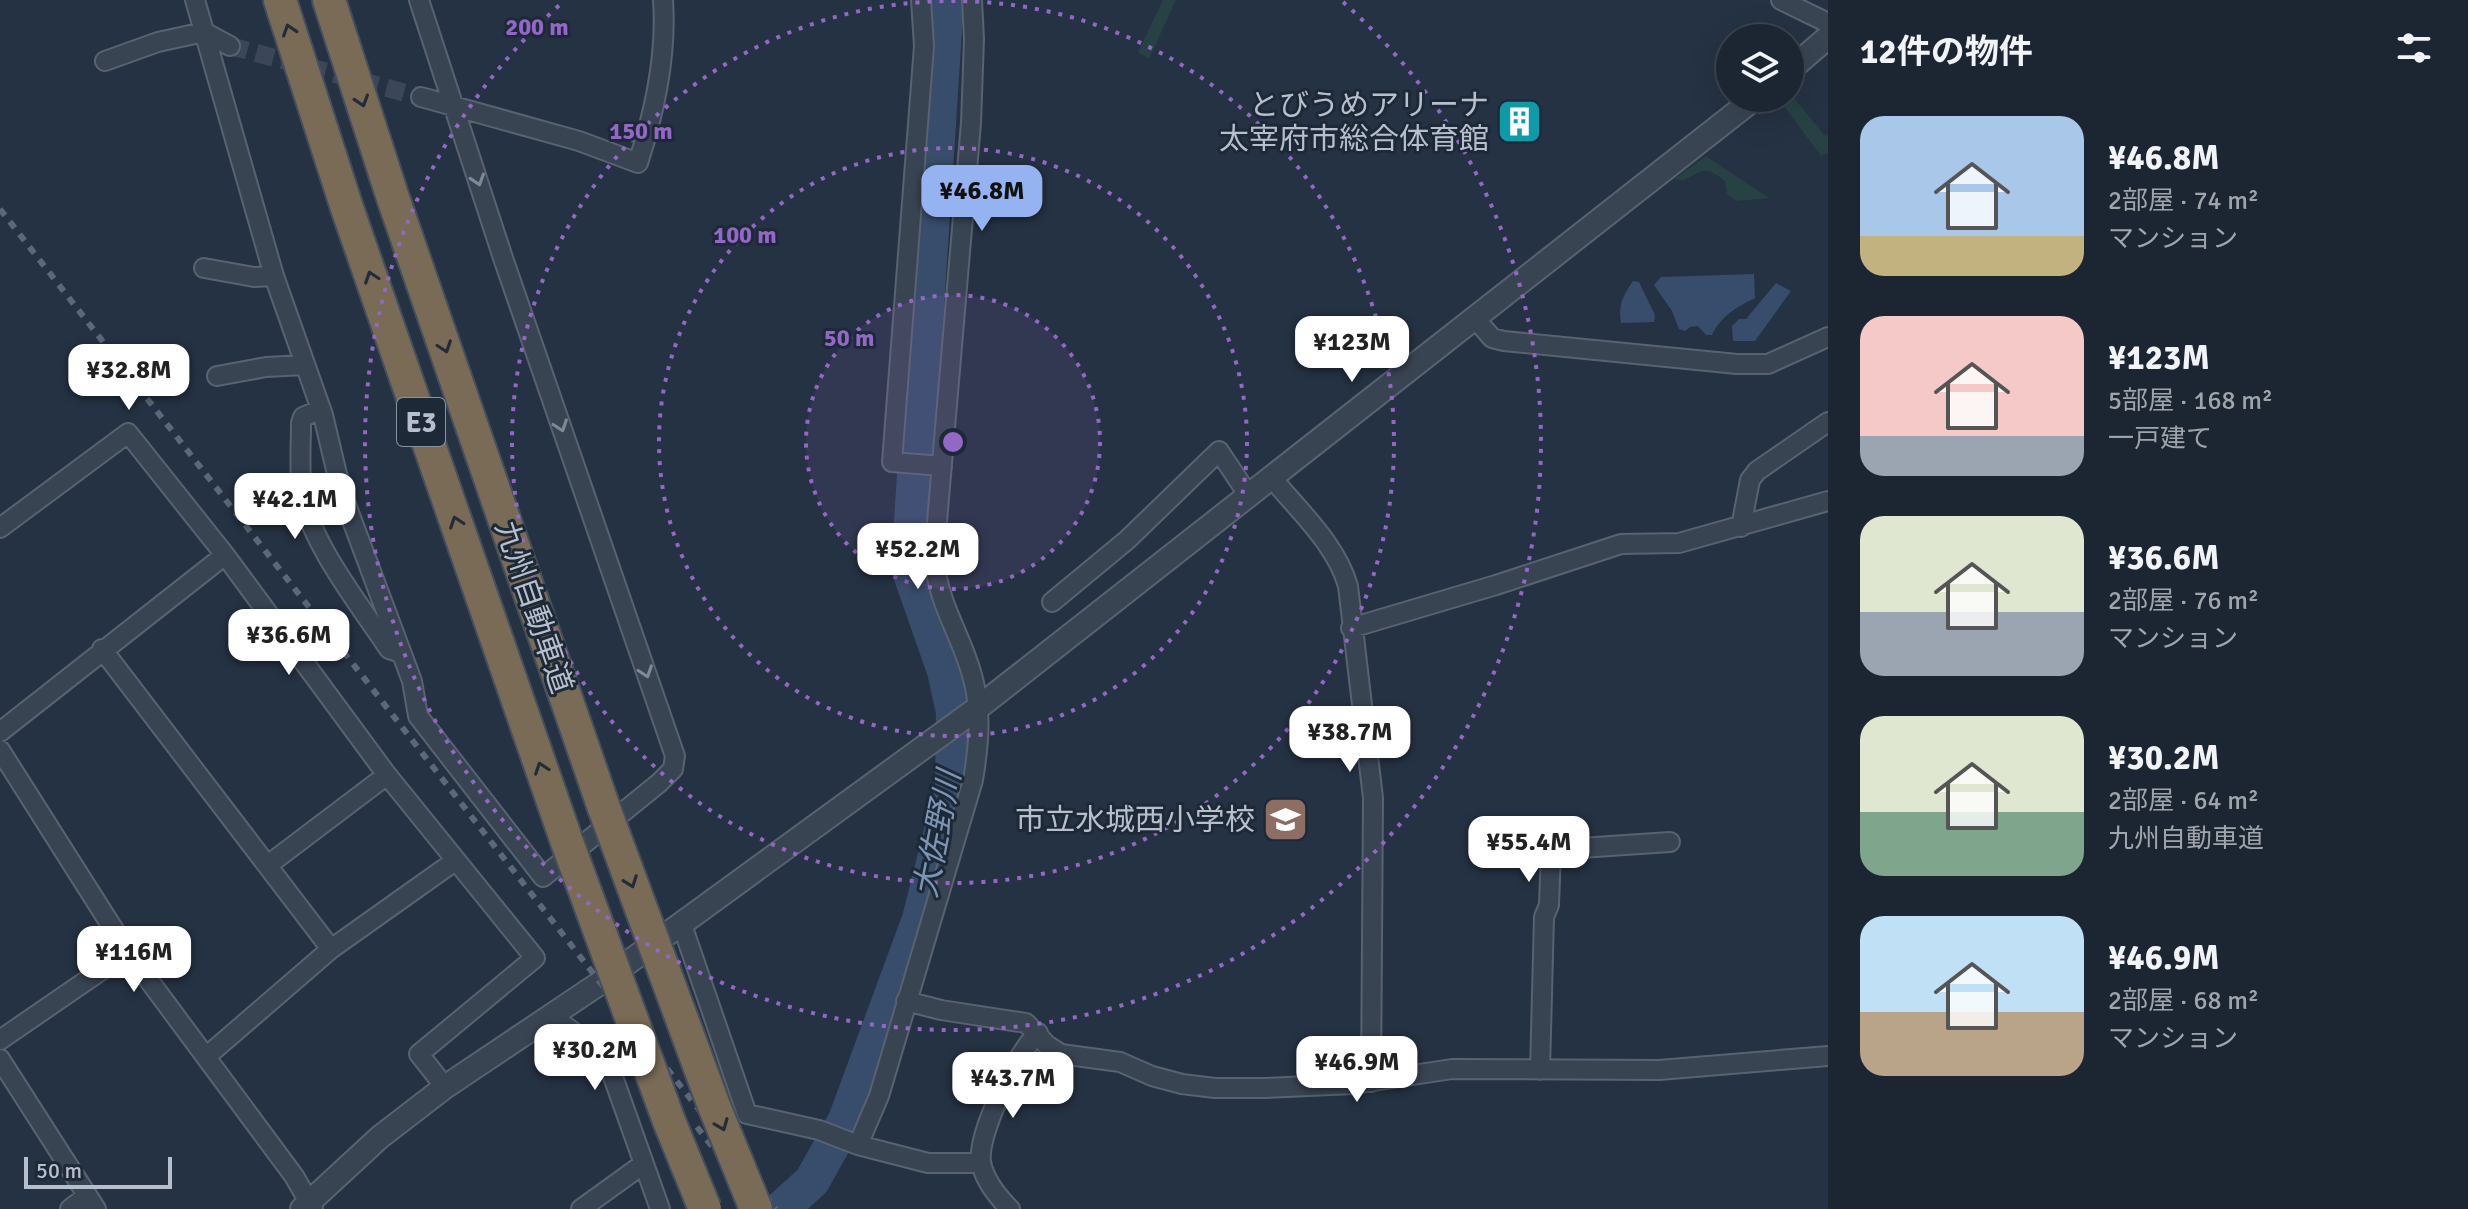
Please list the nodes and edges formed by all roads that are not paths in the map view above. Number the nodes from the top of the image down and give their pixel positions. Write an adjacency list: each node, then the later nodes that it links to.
1 (195, 0): 10 (street)
2 (280, 0): 66 (highway, 九州自動車道 / E3, one-way to 2, bridge)
3 (329, 0): 41 (highway, 九州自動車道 / E3, one-way to 41)
4 (419, 0): 16 (street)
5 (663, 0): 16 (street)
6 (921, 0): 26 (street)
7 (972, 0): 26 (street)
8 (1781, 0): 9 (street)
9 (1828, 23)
10 (204, 32): 12 (street); 14 (street); 19 (street)
11 (1828, 37): 13 (street)
12 (230, 46)
13 (1804, 58)
14 (105, 61)
15 (421, 97): 16 (street)
16 (454, 106): 41 (street, one-way to 41)
17 (1737, 112): 20 (street)
18 (204, 268): 19 (street)
19 (274, 276): 22 (street)
20 (1474, 317): 21 (street); 27 (street)
21 (1828, 337)
22 (305, 365): 23 (street); 24 (street)
23 (217, 376)
24 (321, 409): 36 (street); 36 (street)
25 (1828, 422): 30 (street)
26 (942, 466): 37 (street)
27 (1272, 478): 28 (street); 34 (street)
28 (1249, 496): 33 (street); 37 (street)
29 (1828, 501): 30 (street)
30 (1741, 527): 34 (street)
31 (0, 528): 32 (street)
32 (225, 555): 35 (street); 40 (street)
33 (1052, 602)
34 (1351, 628): 56 (street)
35 (102, 649): 38 (street); 44 (street)
36 (401, 653): 41 (street)
37 (979, 707): 45 (street); 48 (street)
38 (0, 732)
39 (0, 750): 47 (street)
40 (387, 775): 43 (street); 44 (street)
41 (619, 806): 67 (highway, 九州自動車道 / E3, one-way to 67, bridge)
42 (1670, 842): 55 (street)
43 (455, 861): 46 (street); 57 (street)
44 (268, 865): 46 (street)
45 (681, 922): 49 (street); 58 (street)
46 (331, 949): 52 (street)
47 (128, 952): 51 (street); 52 (street)
48 (906, 1001): 50 (street); 58 (street)
49 (552, 1016): 57 (street); 60 (street)
50 (1038, 1033): 56 (street); 59 (street)
51 (0, 1040)
52 (207, 1056): 62 (street)
53 (1828, 1056): 55 (street)
54 (0, 1059): 61 (street)
55 (1540, 1070): 56 (street)
56 (1371, 1082)
57 (445, 1087): 62 (street)
58 (858, 1145): 59 (street)
59 (981, 1163): 68 (street)
60 (642, 1165): 64 (street); 65 (street)
61 (92, 1202): 63 (street)
62 (308, 1207)
63 (70, 1209)
64 (581, 1209)
65 (660, 1209)
66 (705, 1209)
67 (756, 1209)
68 (1010, 1209)

